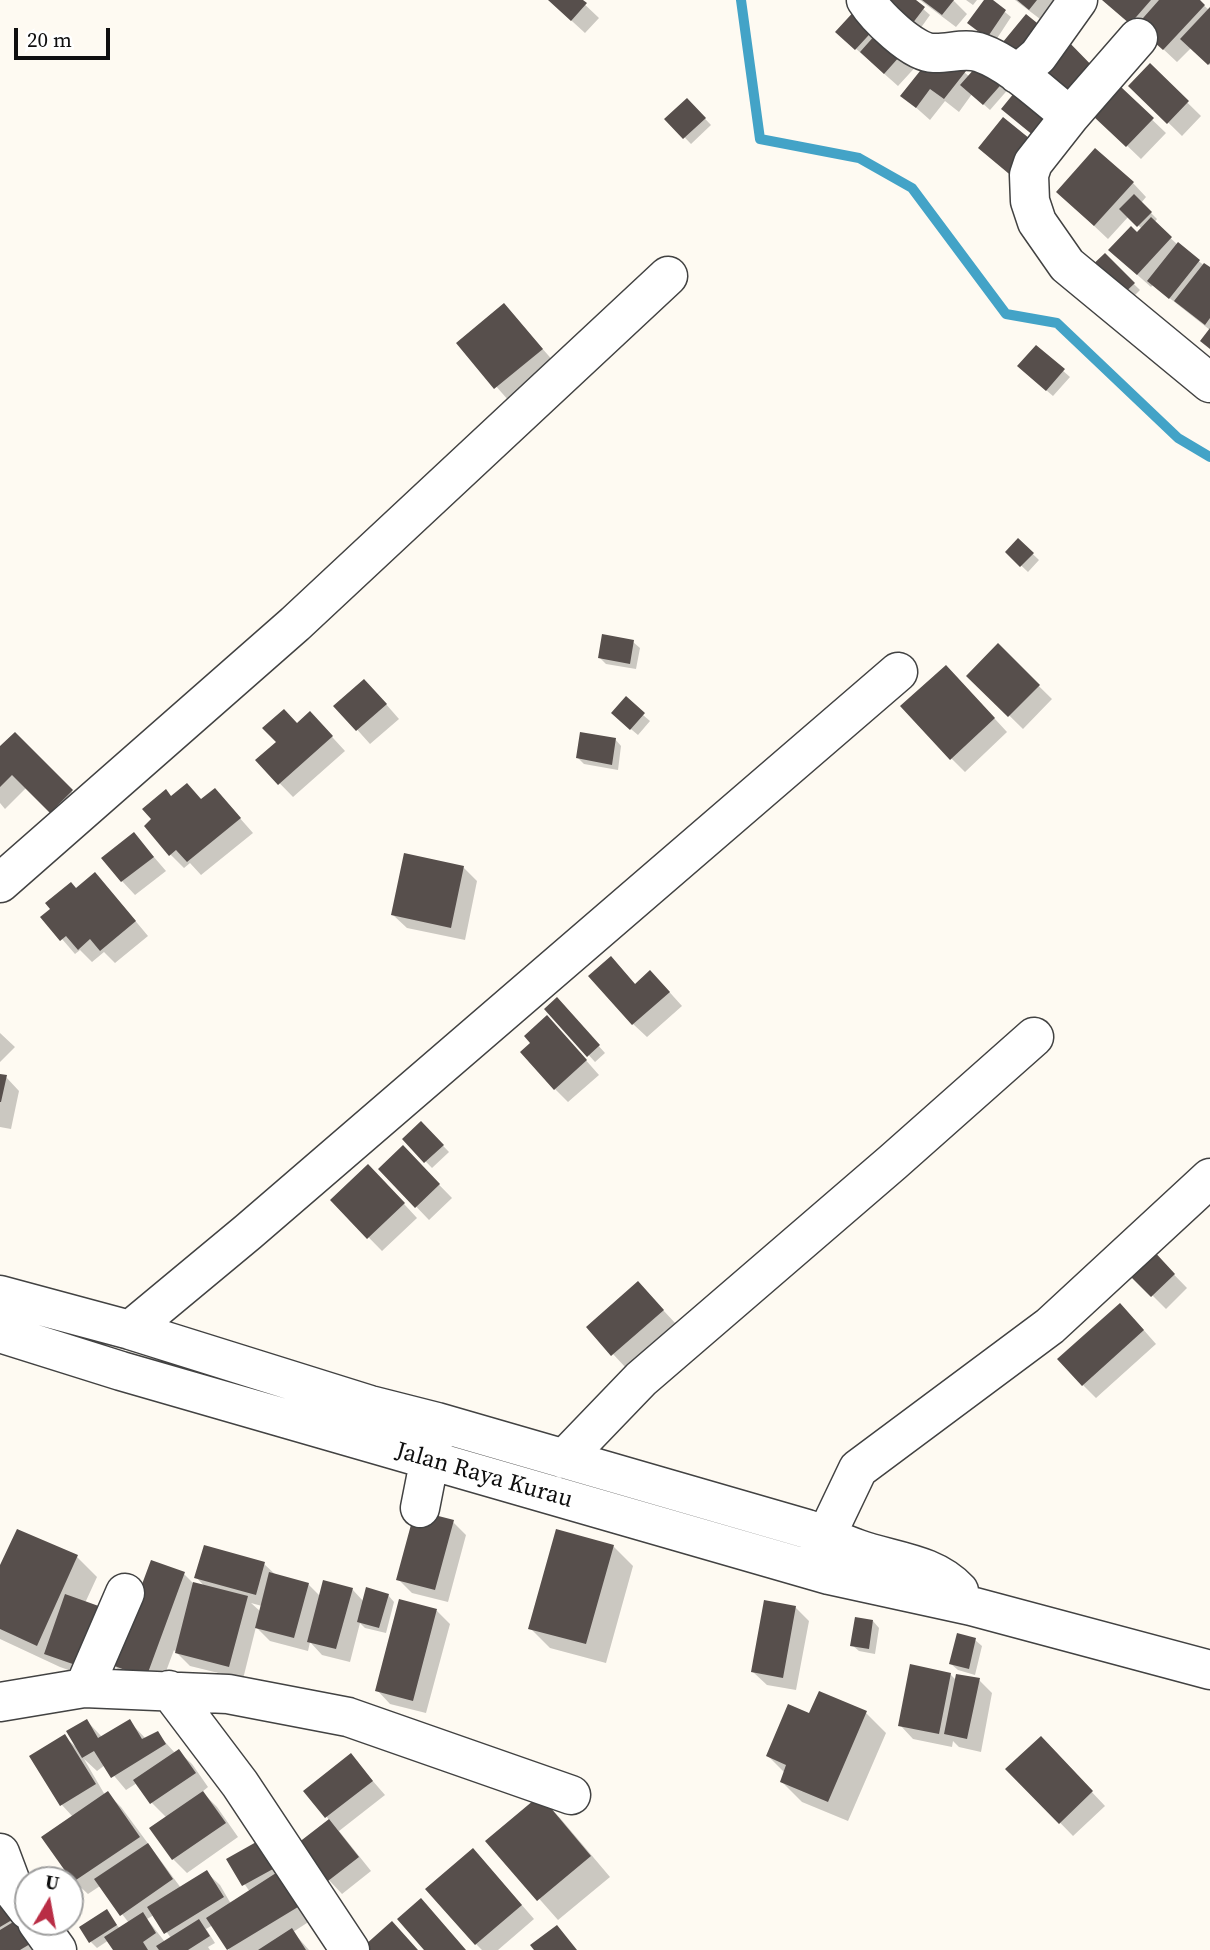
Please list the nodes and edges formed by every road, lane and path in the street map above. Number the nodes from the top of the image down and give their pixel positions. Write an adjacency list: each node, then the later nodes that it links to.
1 (866, 0): 4 (street)
2 (1078, 0): 4 (street)
3 (1138, 38): 5 (street)
4 (1017, 74): 5 (street)
5 (1070, 116): 7 (street)
6 (668, 276): 9 (street)
7 (1210, 383)
8 (898, 671): 13 (street)
9 (0, 883)
10 (1034, 1037): 16 (street)
11 (1210, 1178): 19 (street)
12 (0, 1295): 13 (street)
13 (130, 1331): 15 (street)
14 (0, 1333): 17 (street, Jalan Raya Kurau)
15 (437, 1422): 16 (street); 17 (street)
16 (564, 1459): 19 (street)
17 (429, 1460): 18 (street); 21 (street, Jalan Raya Kurau)
18 (420, 1508)
19 (826, 1536): 21 (street)
20 (125, 1593): 23 (street)
21 (971, 1605): 22 (street, Jalan Raya Kurau)
22 (1210, 1670)
23 (84, 1688): 24 (street); 25 (street)
24 (169, 1690): 26 (street); 29 (street)
25 (0, 1702)
26 (571, 1795)
27 (0, 1853): 28 (street)
28 (14, 1890)
29 (351, 1950)

